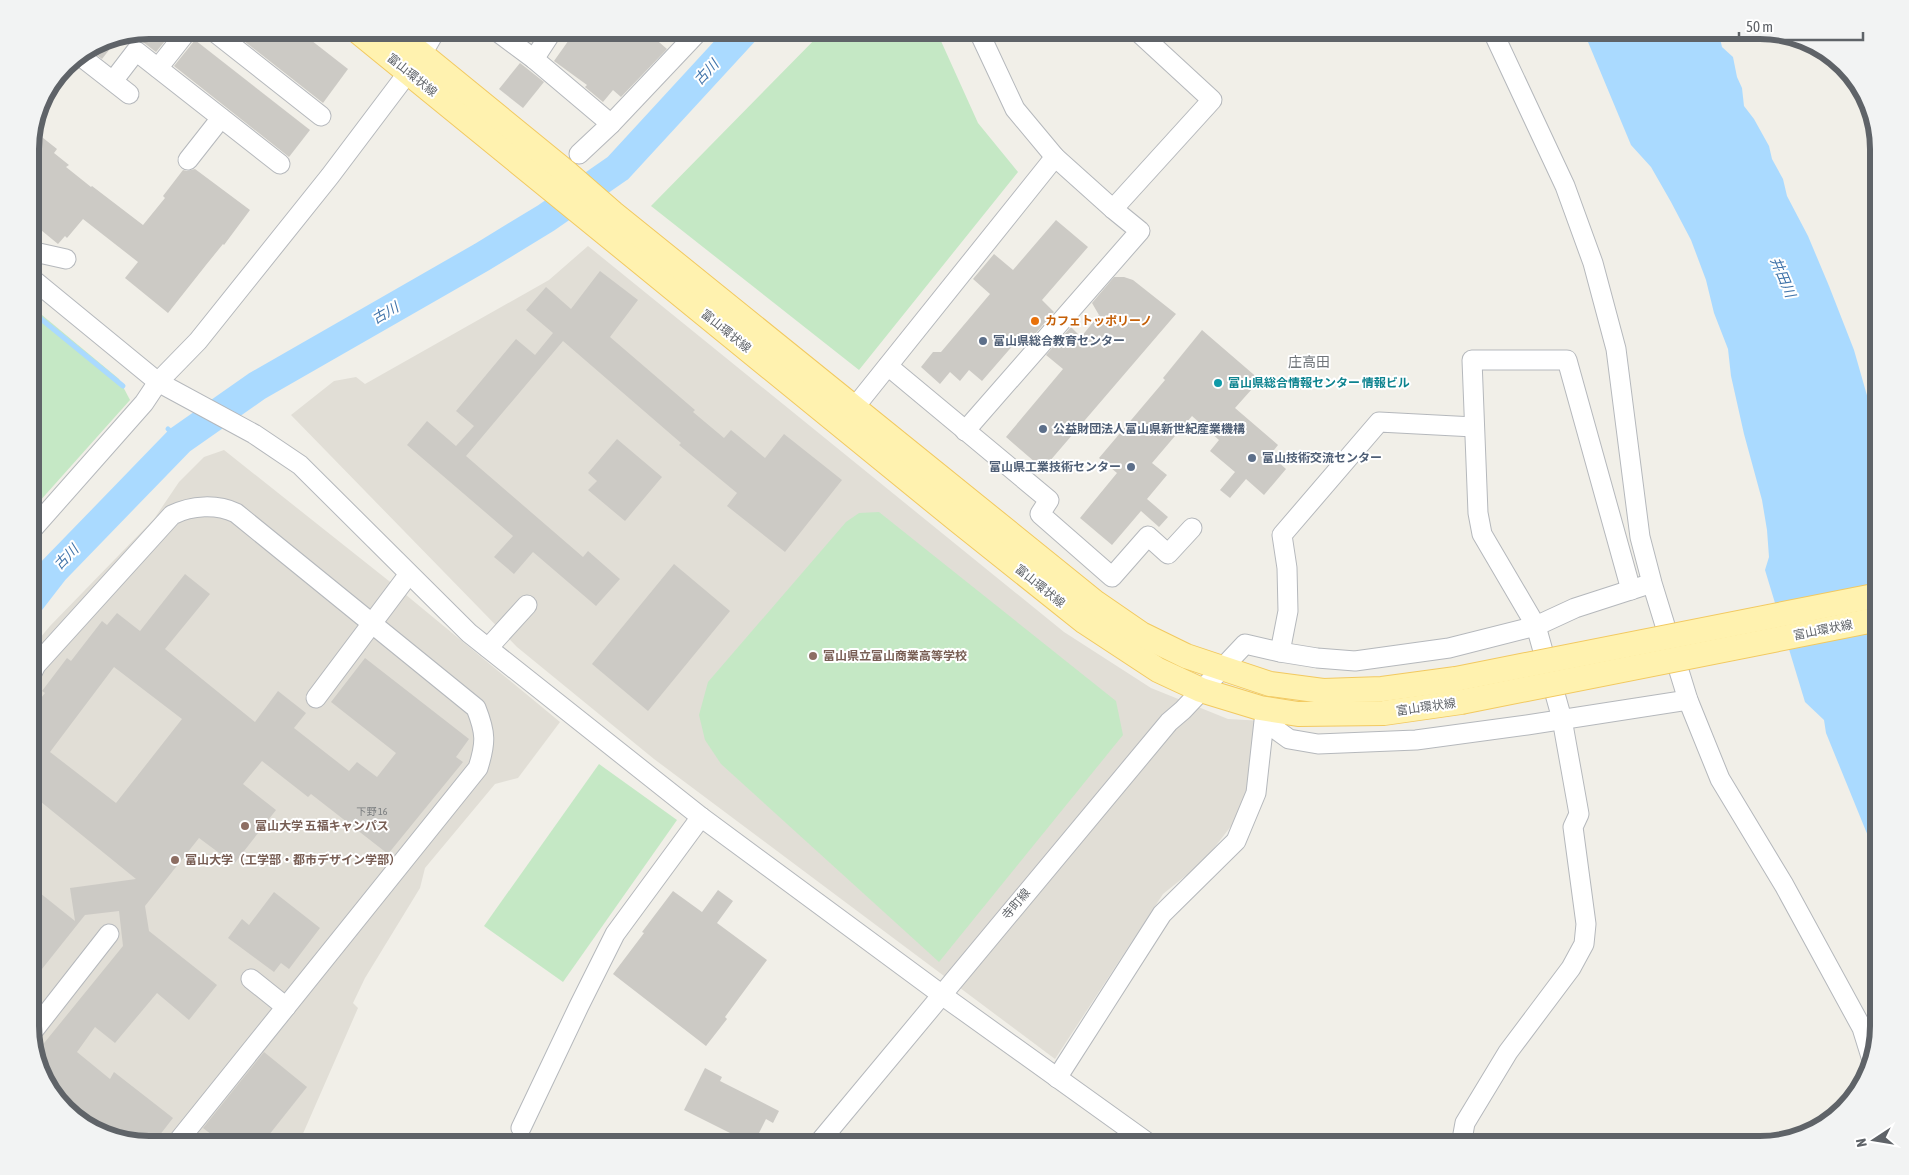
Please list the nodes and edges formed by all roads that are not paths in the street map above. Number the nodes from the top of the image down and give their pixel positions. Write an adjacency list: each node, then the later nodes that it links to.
1 (181, 39): 15 (street)
2 (223, 39): 18 (street)
3 (372, 39): 14 (main road, 富山環状線)
4 (398, 39): 14 (main road, 富山環状線)
5 (430, 39): 14 (street)
6 (507, 39): 13 (street)
7 (547, 39): 13 (street)
8 (691, 39): 20 (street)
9 (982, 39): 21 (street)
10 (1146, 39): 25 (street)
11 (1496, 39): 38 (street)
12 (85, 59): 16 (street)
13 (534, 59): 20 (street)
14 (415, 63): 23 (main road, 富山環状線); 26 (main road, 富山環状線); 31 (street)
15 (158, 68): 16 (street); 19 (street)
16 (113, 81): 17 (street)
17 (129, 94)
18 (321, 116)
19 (221, 118): 22 (street); 24 (street)
20 (611, 124): 23 (street)
21 (1055, 157): 25 (street); 30 (street)
22 (188, 160)
23 (572, 163): 26 (main road, 富山環状線)
24 (280, 164)
25 (1113, 209): 34 (street)
26 (604, 218): 32 (main road, 富山環状線); 49 (main road, 富山環状線)
27 (39, 253): 28 (street)
28 (66, 259)
29 (39, 284): 31 (street)
30 (888, 366): 32 (street); 34 (street)
31 (158, 382): 35 (street); 37 (street)
32 (854, 408): 48 (main road, 富山環状線)
33 (1474, 427): 39 (street); 44 (street); 46 (street)
34 (965, 431): 36 (street)
35 (39, 522)
36 (1192, 528)
37 (409, 574): 43 (street); 45 (street)
38 (1652, 583): 39 (street); 51 (street)
39 (1631, 590): 44 (street)
40 (1870, 597): 48 (main road, 富山環状線, bridge)
41 (527, 605): 45 (street)
42 (1870, 621): 49 (main road, 富山環状線, bridge)
43 (372, 623): 47 (street); 50 (street); 57 (street)
44 (1536, 626): 46 (street); 52 (street)
45 (488, 648): 53 (street)
46 (1280, 652): 48 (street, 寺町線)
47 (39, 663)
48 (1221, 668): 49 (street, 寺町線)
49 (1201, 690): 56 (street, 寺町線)
50 (316, 698)
51 (1688, 700): 52 (street); 59 (street)
52 (1562, 720): 60 (street); 65 (street)
53 (702, 817): 56 (street); 61 (street)
54 (109, 934): 58 (street)
55 (251, 979): 57 (street)
56 (941, 994): 60 (street); 63 (street, 寺町線)
57 (286, 1007): 62 (street)
58 (39, 1023)
59 (1868, 1048)
60 (1058, 1078): 64 (street)
61 (521, 1128)
62 (189, 1136)
63 (824, 1136)
64 (1139, 1136)
65 (1463, 1136)

